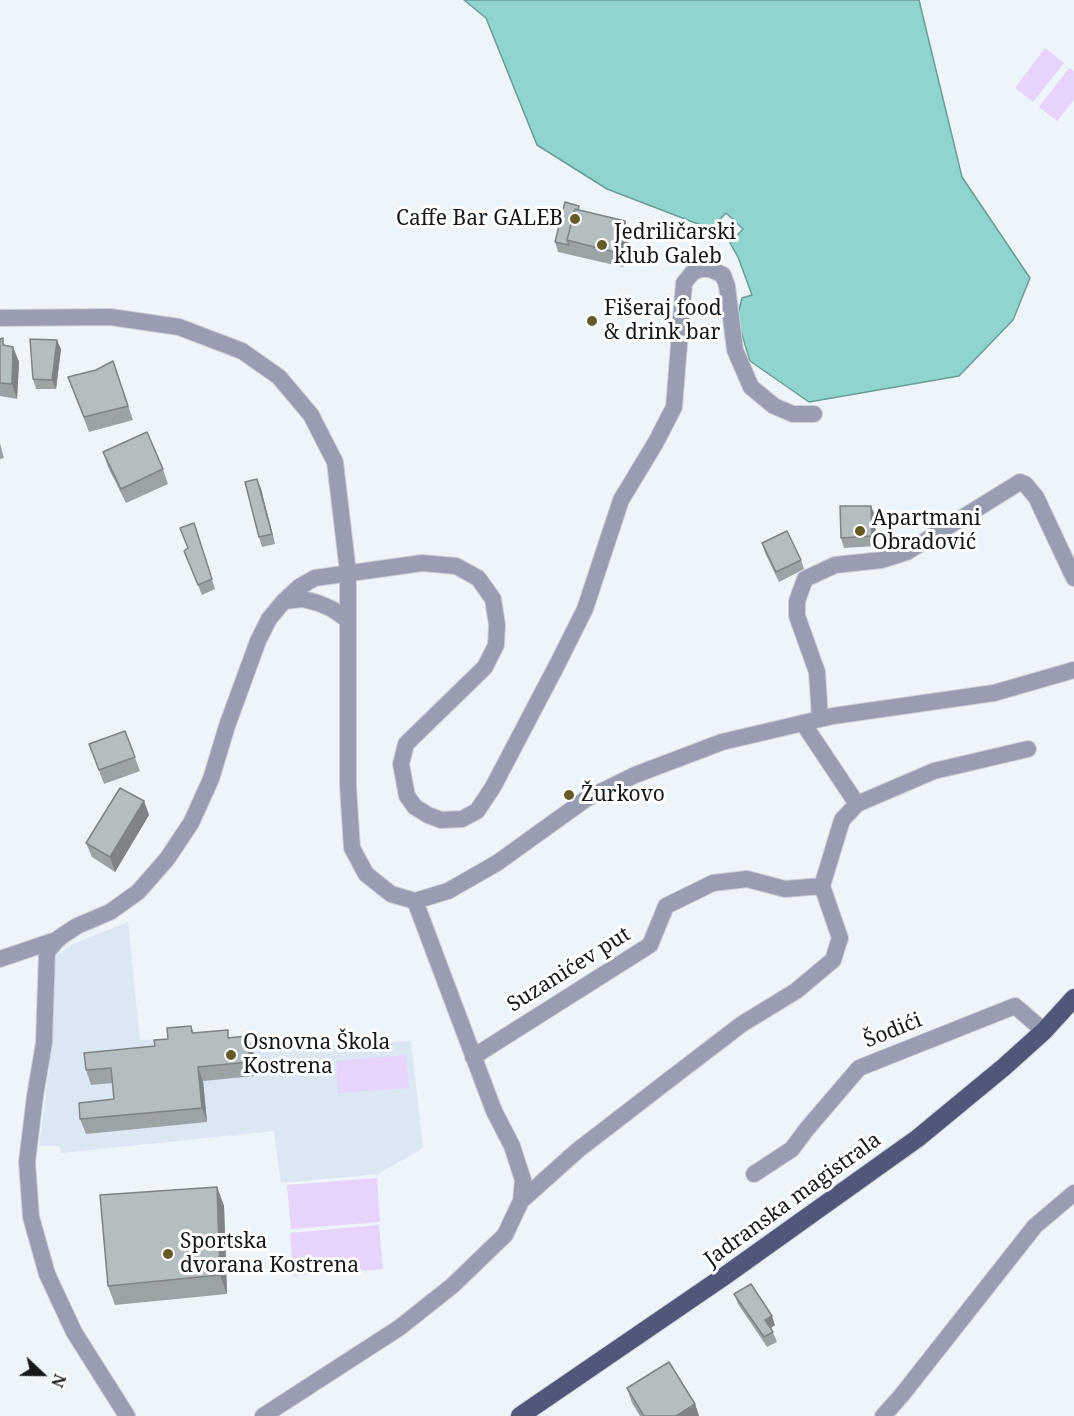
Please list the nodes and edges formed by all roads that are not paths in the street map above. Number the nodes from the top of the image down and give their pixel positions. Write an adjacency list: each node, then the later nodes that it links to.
1 (0, 318): 3 (street)
2 (814, 414): 3 (street)
3 (348, 573): 5 (street); 6 (street)
4 (1074, 578): 8 (street)
5 (284, 601): 6 (street); 14 (street)
6 (348, 620): 13 (street)
7 (1074, 670): 8 (street)
8 (820, 720): 9 (street)
9 (802, 723): 11 (street); 13 (street)
10 (1028, 749): 11 (street)
11 (857, 804): 12 (street)
12 (822, 886): 18 (street, Suzanićev put); 21 (street)
13 (415, 901): 18 (street)
14 (59, 938): 15 (street); 22 (street)
15 (0, 959)
16 (1071, 1006): 17 (main road, Jadranska magistrala)
17 (1044, 1031): 19 (street, Šodići); 24 (main road, Jadranska magistrala)
18 (473, 1057): 21 (street)
19 (754, 1174)
20 (1074, 1193): 25 (street)
21 (522, 1201): 23 (street)
22 (127, 1416)
23 (263, 1416)
24 (520, 1416)
25 (883, 1416)

